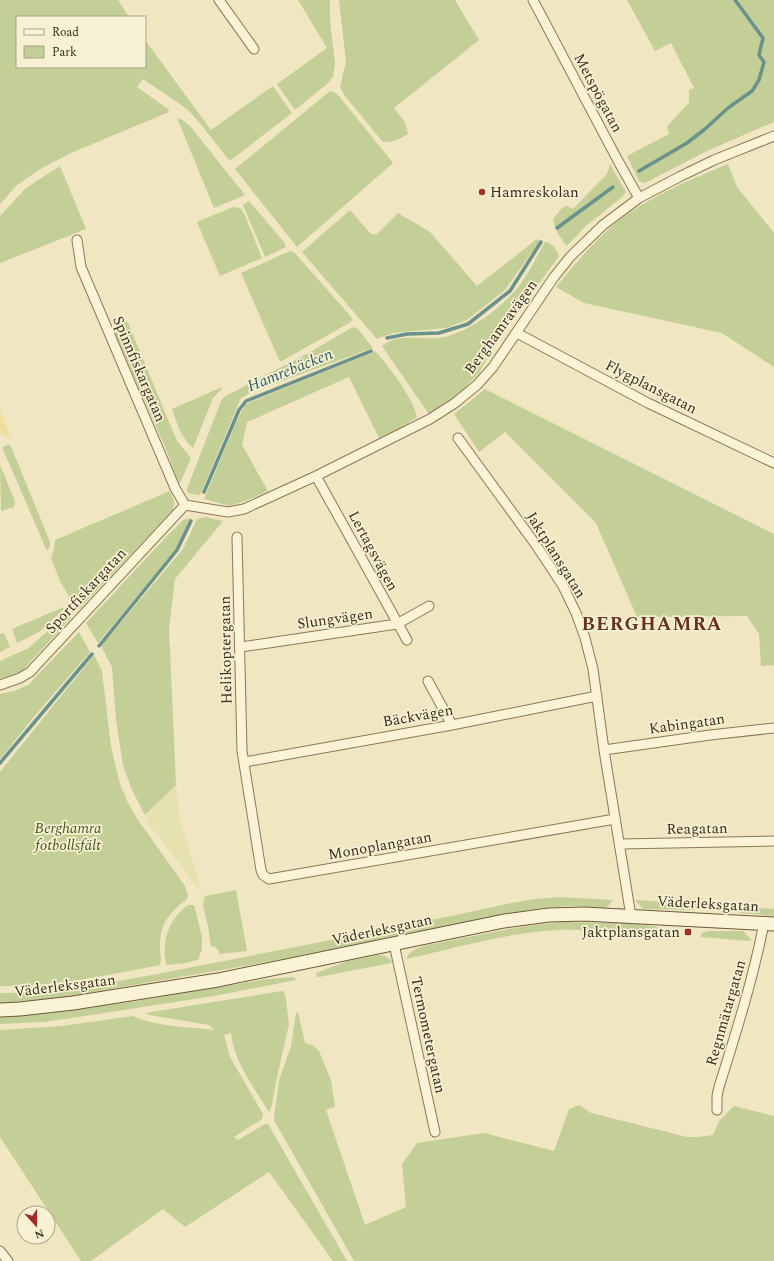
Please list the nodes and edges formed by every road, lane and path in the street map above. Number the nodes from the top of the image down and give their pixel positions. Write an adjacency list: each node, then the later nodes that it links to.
1 (219, 0): 3 (street)
2 (533, 0): 5 (street, Metspögatan)
3 (254, 49)
4 (774, 136): 5 (street, Berghamravägen)
5 (639, 198): 7 (street, Berghamravägen)
6 (77, 240): 11 (street, Spinnfiskargatan)
7 (517, 333): 9 (street, Flygplansgatan); 10 (street, Berghamravägen)
8 (458, 438): 19 (street, Jaktplansgatan)
9 (774, 463)
10 (316, 476): 11 (street, Berghamravägen); 14 (street, Lertagsvägen)
11 (185, 505): 18 (street, Sportfiskargatan)
12 (237, 537): 16 (street, Helikoptergatan)
13 (429, 606): 14 (street, Slungvägen)
14 (397, 624): 15 (street, Lertagsvägen); 16 (street, Slungvägen)
15 (406, 640)
16 (241, 646): 23 (street, Helikoptergatan)
17 (428, 681): 20 (street)
18 (0, 685)
19 (597, 696): 20 (street, Bäckvägen); 22 (street, Jaktplansgatan)
20 (452, 725): 23 (street, Bäckvägen)
21 (774, 728): 22 (street, Kabingatan)
22 (604, 750): 24 (street, Jaktplansgatan)
23 (245, 762): 24 (street, Monoplangatan)
24 (615, 819): 26 (street, Jaktplansgatan)
25 (774, 841): 26 (street, Reagatan)
26 (620, 844): 27 (street, Jaktplansgatan)
27 (631, 916): 28 (street, Väderleksgatan); 29 (street, Väderleksgatan)
28 (769, 924): 31 (street, Regnmätargatan)
29 (394, 944): 30 (street, Väderleksgatan); 32 (street, Termometergatan)
30 (0, 1010)
31 (717, 1110)
32 (435, 1132)
33 (0, 1251): 34 (street)
34 (8, 1261)

